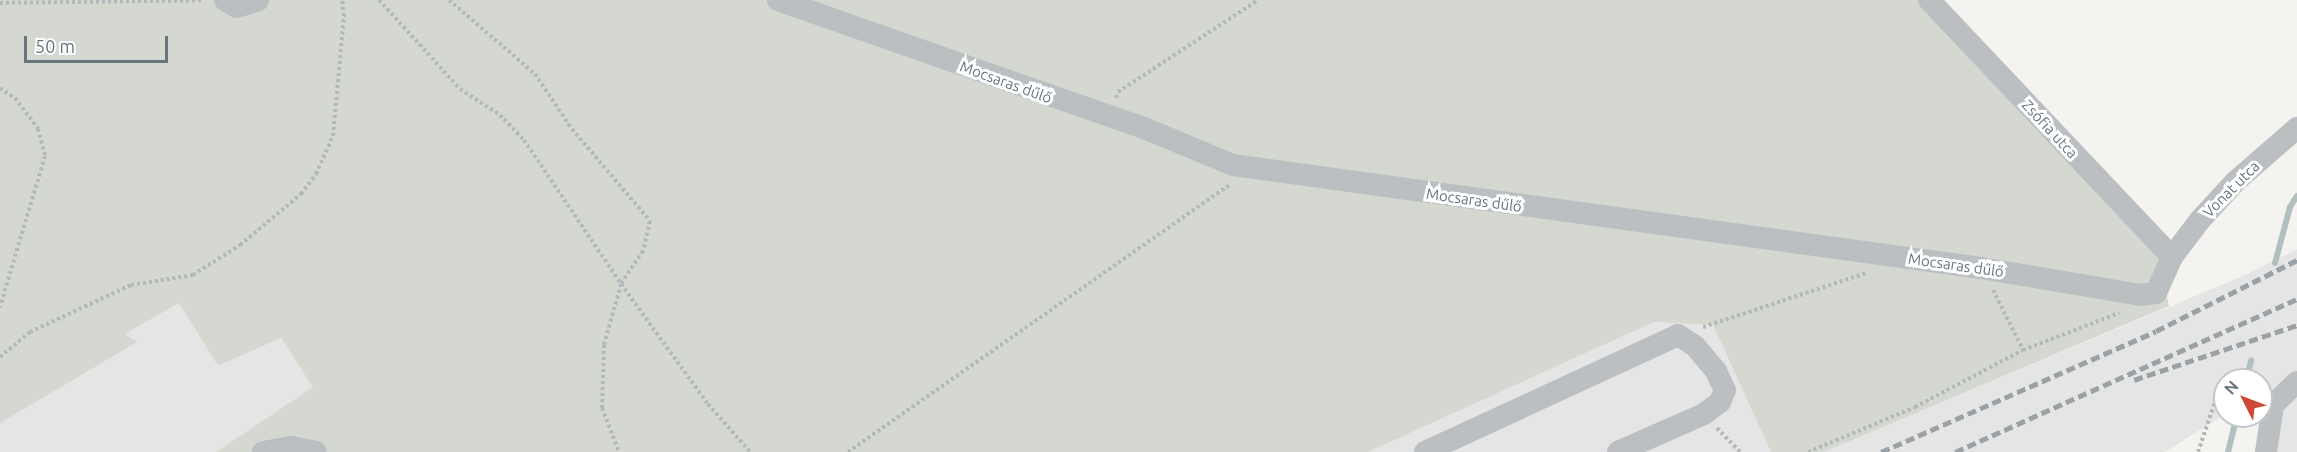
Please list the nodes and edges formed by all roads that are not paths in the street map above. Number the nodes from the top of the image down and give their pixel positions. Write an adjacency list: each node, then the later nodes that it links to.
1 (225, 0): 2 (street)
2 (258, 0)
3 (778, 0): 6 (street, Mocsaras dűlő)
4 (1929, 0): 6 (street, Zsófia utca)
5 (2297, 128): 6 (street, Vonat utca)
6 (2172, 257)
7 (2297, 382): 12 (street)
8 (263, 452): 9 (street)
9 (316, 452)
10 (1425, 452): 11 (street)
11 (1618, 452)
12 (2266, 452)

